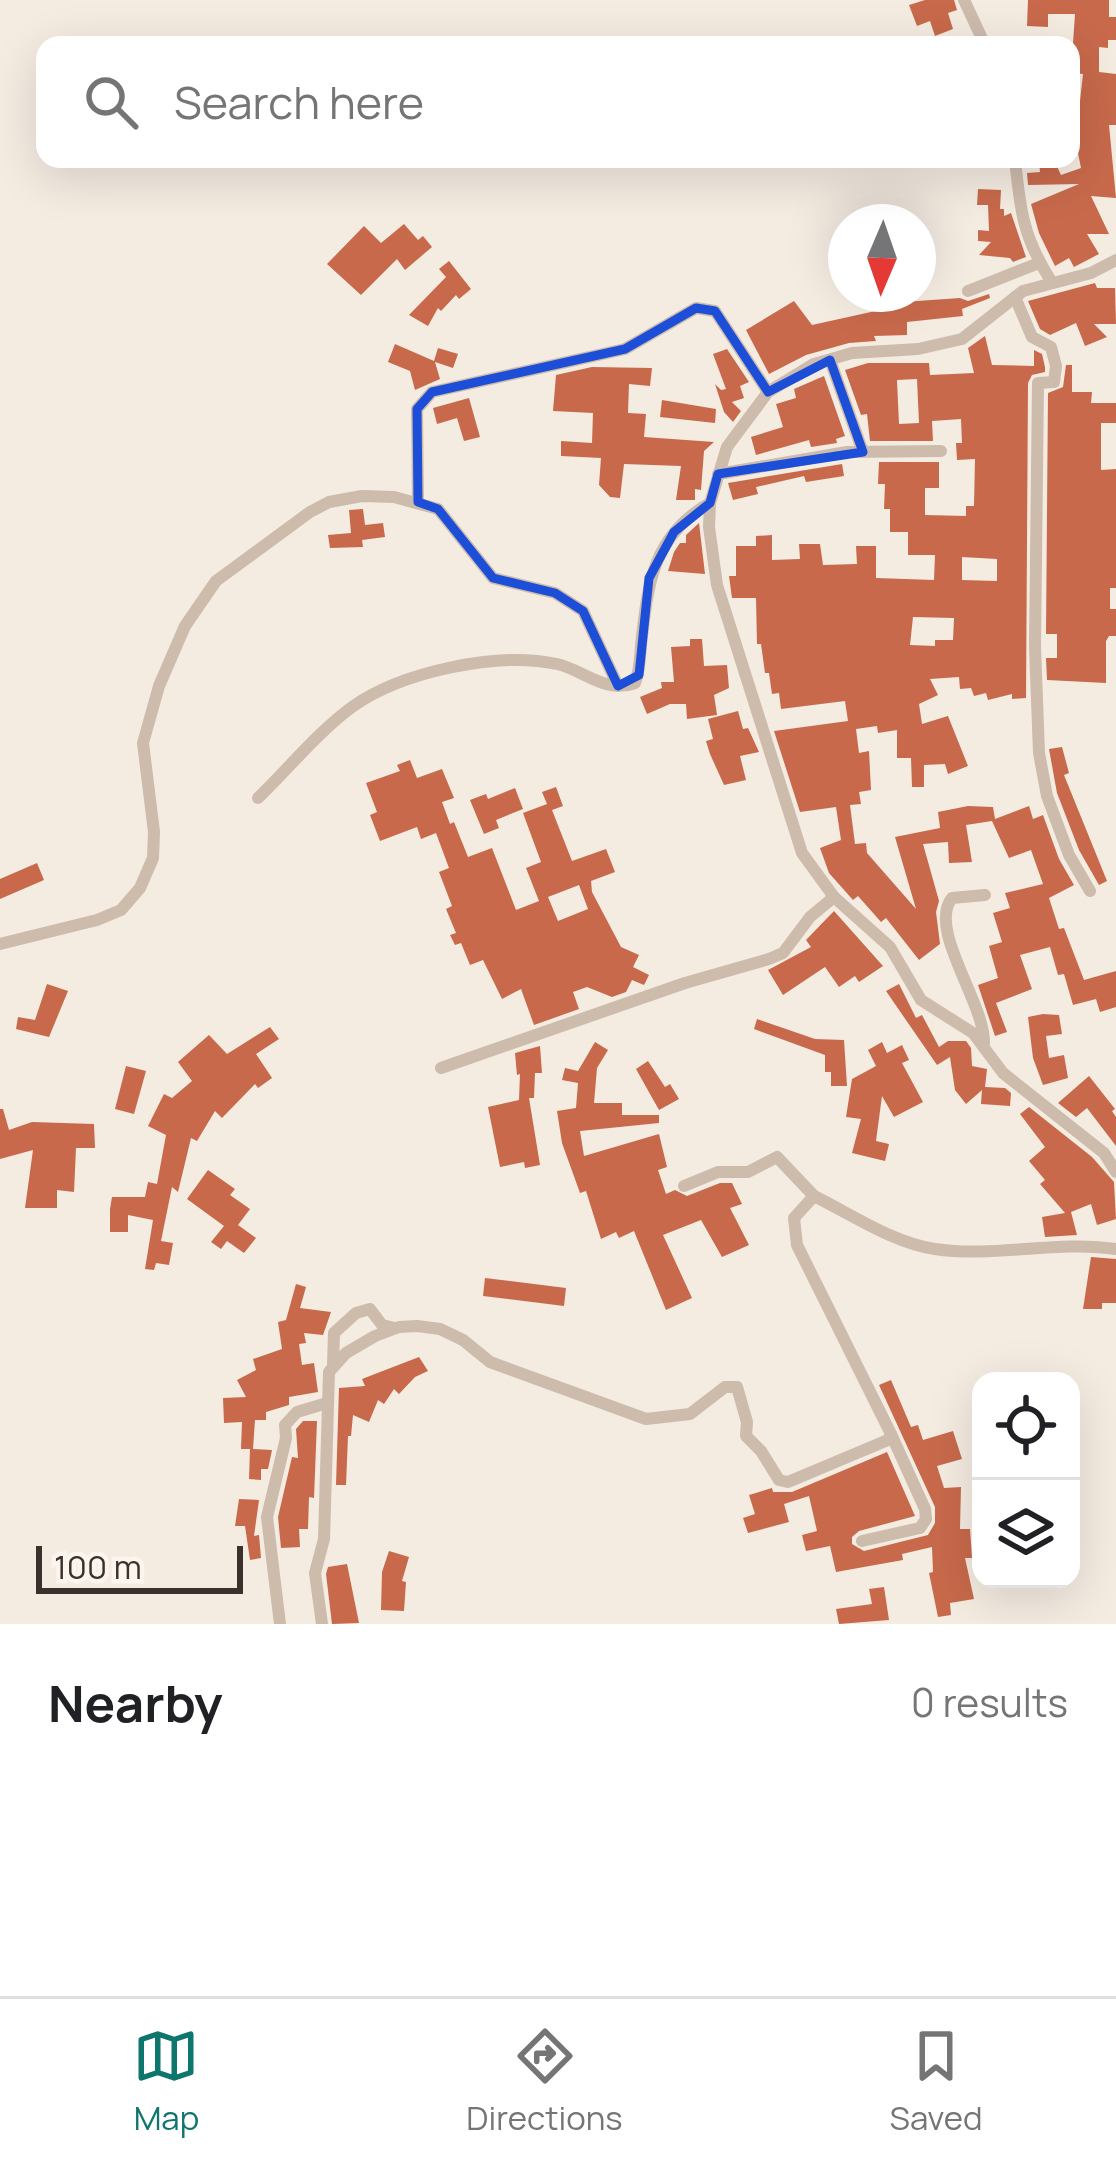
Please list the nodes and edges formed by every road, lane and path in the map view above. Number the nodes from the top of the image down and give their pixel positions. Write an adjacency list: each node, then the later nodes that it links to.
1 (964, 0): 2 (street)
2 (981, 36)
3 (1016, 168): 5 (street)
4 (1116, 260): 6 (street)
5 (1039, 262): 6 (street); 7 (street)
6 (1051, 281): 8 (street)
7 (968, 291)
8 (1015, 297): 9 (street); 18 (street)
9 (830, 360): 10 (street); 12 (street)
10 (768, 392): 13 (street); 14 (street)
11 (941, 451): 12 (street)
12 (863, 452): 13 (street)
13 (718, 474): 15 (street)
14 (418, 502): 16 (street); 21 (street)
15 (710, 503): 16 (street); 20 (street)
16 (618, 686): 17 (street)
17 (258, 798)
18 (1090, 891)
19 (985, 895): 22 (street)
20 (834, 897): 22 (street); 23 (street)
21 (0, 944)
22 (984, 1043): 24 (street)
23 (441, 1068)
24 (1116, 1172)
25 (684, 1186): 26 (street)
26 (814, 1196): 27 (street); 31 (street)
27 (1116, 1249)
28 (395, 1328): 29 (street); 29 (street); 31 (street)
29 (333, 1367): 30 (street)
30 (327, 1403): 33 (street); 34 (street)
31 (891, 1434): 32 (street)
32 (862, 1541)
33 (280, 1624)
34 (322, 1624)

